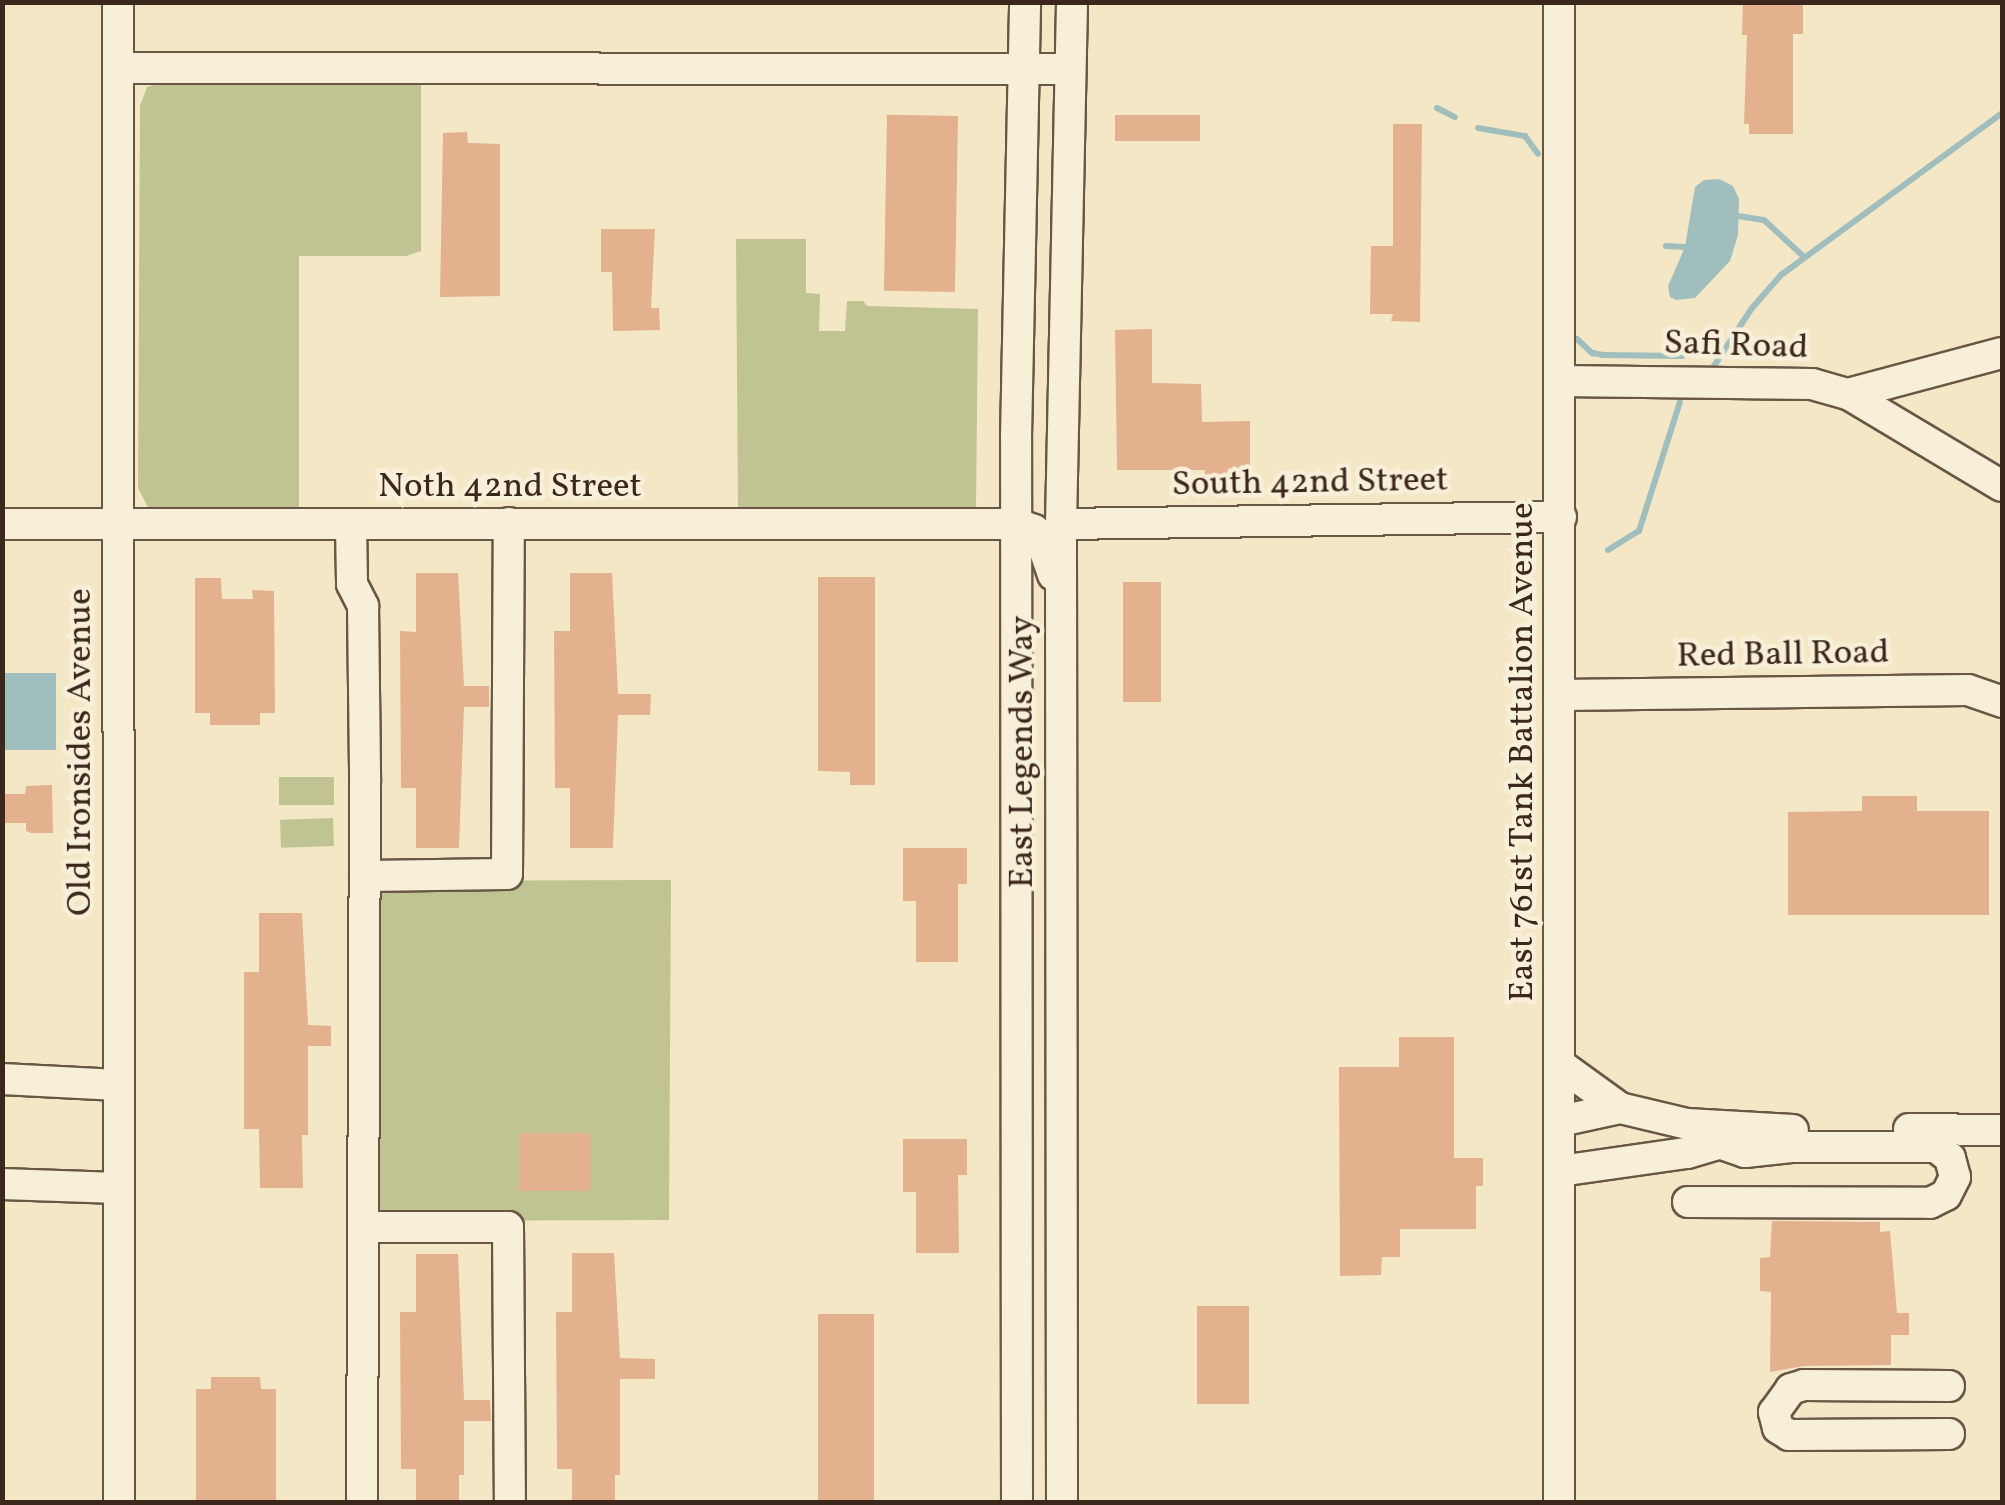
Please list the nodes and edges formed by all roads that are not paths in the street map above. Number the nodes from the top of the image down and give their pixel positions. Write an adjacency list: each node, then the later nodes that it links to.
1 (118, 2): 5 (street, Old Ironsides Avenue)
2 (1026, 2): 6 (street, East Legends Way)
3 (1072, 2): 7 (street, East Legends Way)
4 (1560, 2): 9 (street, East 761st Tank Battalion Avenue)
5 (118, 68): 6 (street); 18 (street, Old Ironsides Avenue)
6 (1023, 68): 7 (street); 11 (street, East Legends Way)
7 (1070, 68): 17 (street, East Legends Way)
8 (2002, 353): 10 (street)
9 (1560, 381): 10 (street, Safi Road); 13 (street, East 761st Tank Battalion Avenue)
10 (1848, 394): 12 (street, Safi Road)
11 (1016, 437): 16 (street, East Legends Way); 17 (street)
12 (2002, 486)
13 (1560, 518): 17 (street, South 42nd Street); 21 (street, East 761st Tank Battalion Avenue)
14 (2, 524): 18 (street, Noth 42nd Street)
15 (509, 524): 16 (street, Noth 42nd Street); 19 (street, Noth 42nd Street); 23 (street)
16 (1017, 524): 20 (street); 42 (street, East Legends Way)
17 (1061, 524): 20 (street, East Legends Way)
18 (119, 525): 19 (street, Noth 42nd Street); 26 (street, Old Ironsides Avenue)
19 (352, 525): 23 (street)
20 (1060, 597): 43 (street, East Legends Way)
21 (1561, 695): 22 (street, Red Ball Road); 24 (street, East 761st Tank Battalion Avenue)
22 (2002, 702)
23 (365, 876): 36 (street)
24 (1559, 1064): 27 (street); 28 (street, East 761st Tank Battalion Avenue)
25 (2, 1079): 26 (street)
26 (118, 1085): 34 (street, Old Ironsides Avenue)
27 (1620, 1108): 28 (street); 29 (street)
28 (1560, 1121): 32 (street, East 761st Tank Battalion Avenue)
29 (1763, 1130): 30 (street); 31 (street)
30 (2002, 1130)
31 (1719, 1143): 32 (street); 35 (street)
32 (1560, 1171): 44 (street, East 761st Tank Battalion Avenue)
33 (2, 1184): 34 (street)
34 (118, 1188): 39 (street, Old Ironsides Avenue)
35 (1688, 1202)
36 (364, 1227): 40 (street); 41 (street)
37 (1949, 1386): 38 (street)
38 (1949, 1434)
39 (119, 1502)
40 (362, 1502)
41 (510, 1502)
42 (1018, 1502)
43 (1062, 1502)
44 (1560, 1502)

